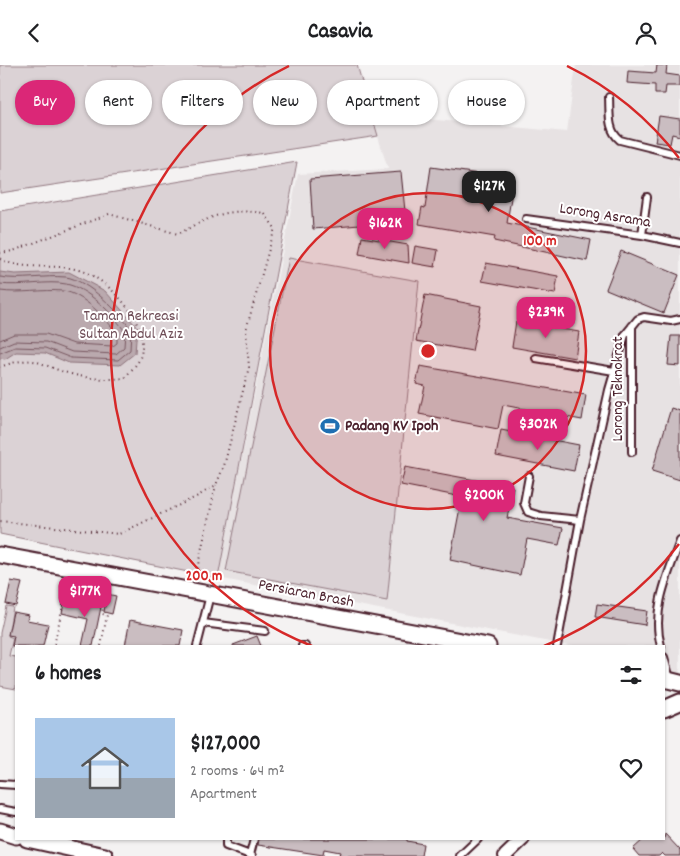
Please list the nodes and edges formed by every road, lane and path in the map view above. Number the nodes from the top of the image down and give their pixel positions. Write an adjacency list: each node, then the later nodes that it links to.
1 (609, 97): 2 (lane)
2 (680, 155)
3 (647, 197): 5 (lane)
4 (526, 219): 5 (lane, Lorong Asrama)
5 (642, 235): 6 (lane, Lorong Asrama)
6 (680, 243)
7 (0, 253): 16 (path)
8 (0, 259): 12 (path)
9 (680, 319): 10 (lane)
10 (632, 325): 13 (lane); 14 (lane, Lorong Teknokrat)
11 (536, 359): 13 (lane)
12 (0, 367)
13 (614, 371): 17 (lane)
14 (632, 452)
15 (529, 477): 17 (lane)
16 (216, 485): 18 (path); 21 (path)
17 (580, 520): 31 (lane)
18 (0, 521)
19 (680, 541): 32 (lane)
20 (0, 555): 21 (street, Persiaran Brash)
21 (192, 591): 23 (street, Persiaran Brash)
22 (80, 594): 27 (path)
23 (210, 594): 25 (lane); 30 (street, Persiaran Brash)
24 (104, 599): 28 (path)
25 (203, 623): 26 (lane); 29 (lane)
26 (265, 631)
27 (54, 645)
28 (101, 645)
29 (197, 645)
30 (483, 645)
31 (557, 645)
32 (661, 645)
33 (665, 660): 34 (lane)
34 (671, 681)
35 (680, 702): 36 (street)
36 (665, 709)
37 (0, 784): 38 (lane)
38 (15, 785)
39 (0, 809): 40 (lane)
40 (15, 813)
41 (0, 831): 42 (street)
42 (15, 836)
43 (30, 840): 48 (street)
44 (226, 840): 49 (lane)
45 (254, 840): 49 (lane)
46 (477, 840): 51 (lane)
47 (523, 840): 52 (street)
48 (45, 846): 50 (street)
49 (252, 855)
50 (105, 856)
51 (460, 856)
52 (505, 856)

